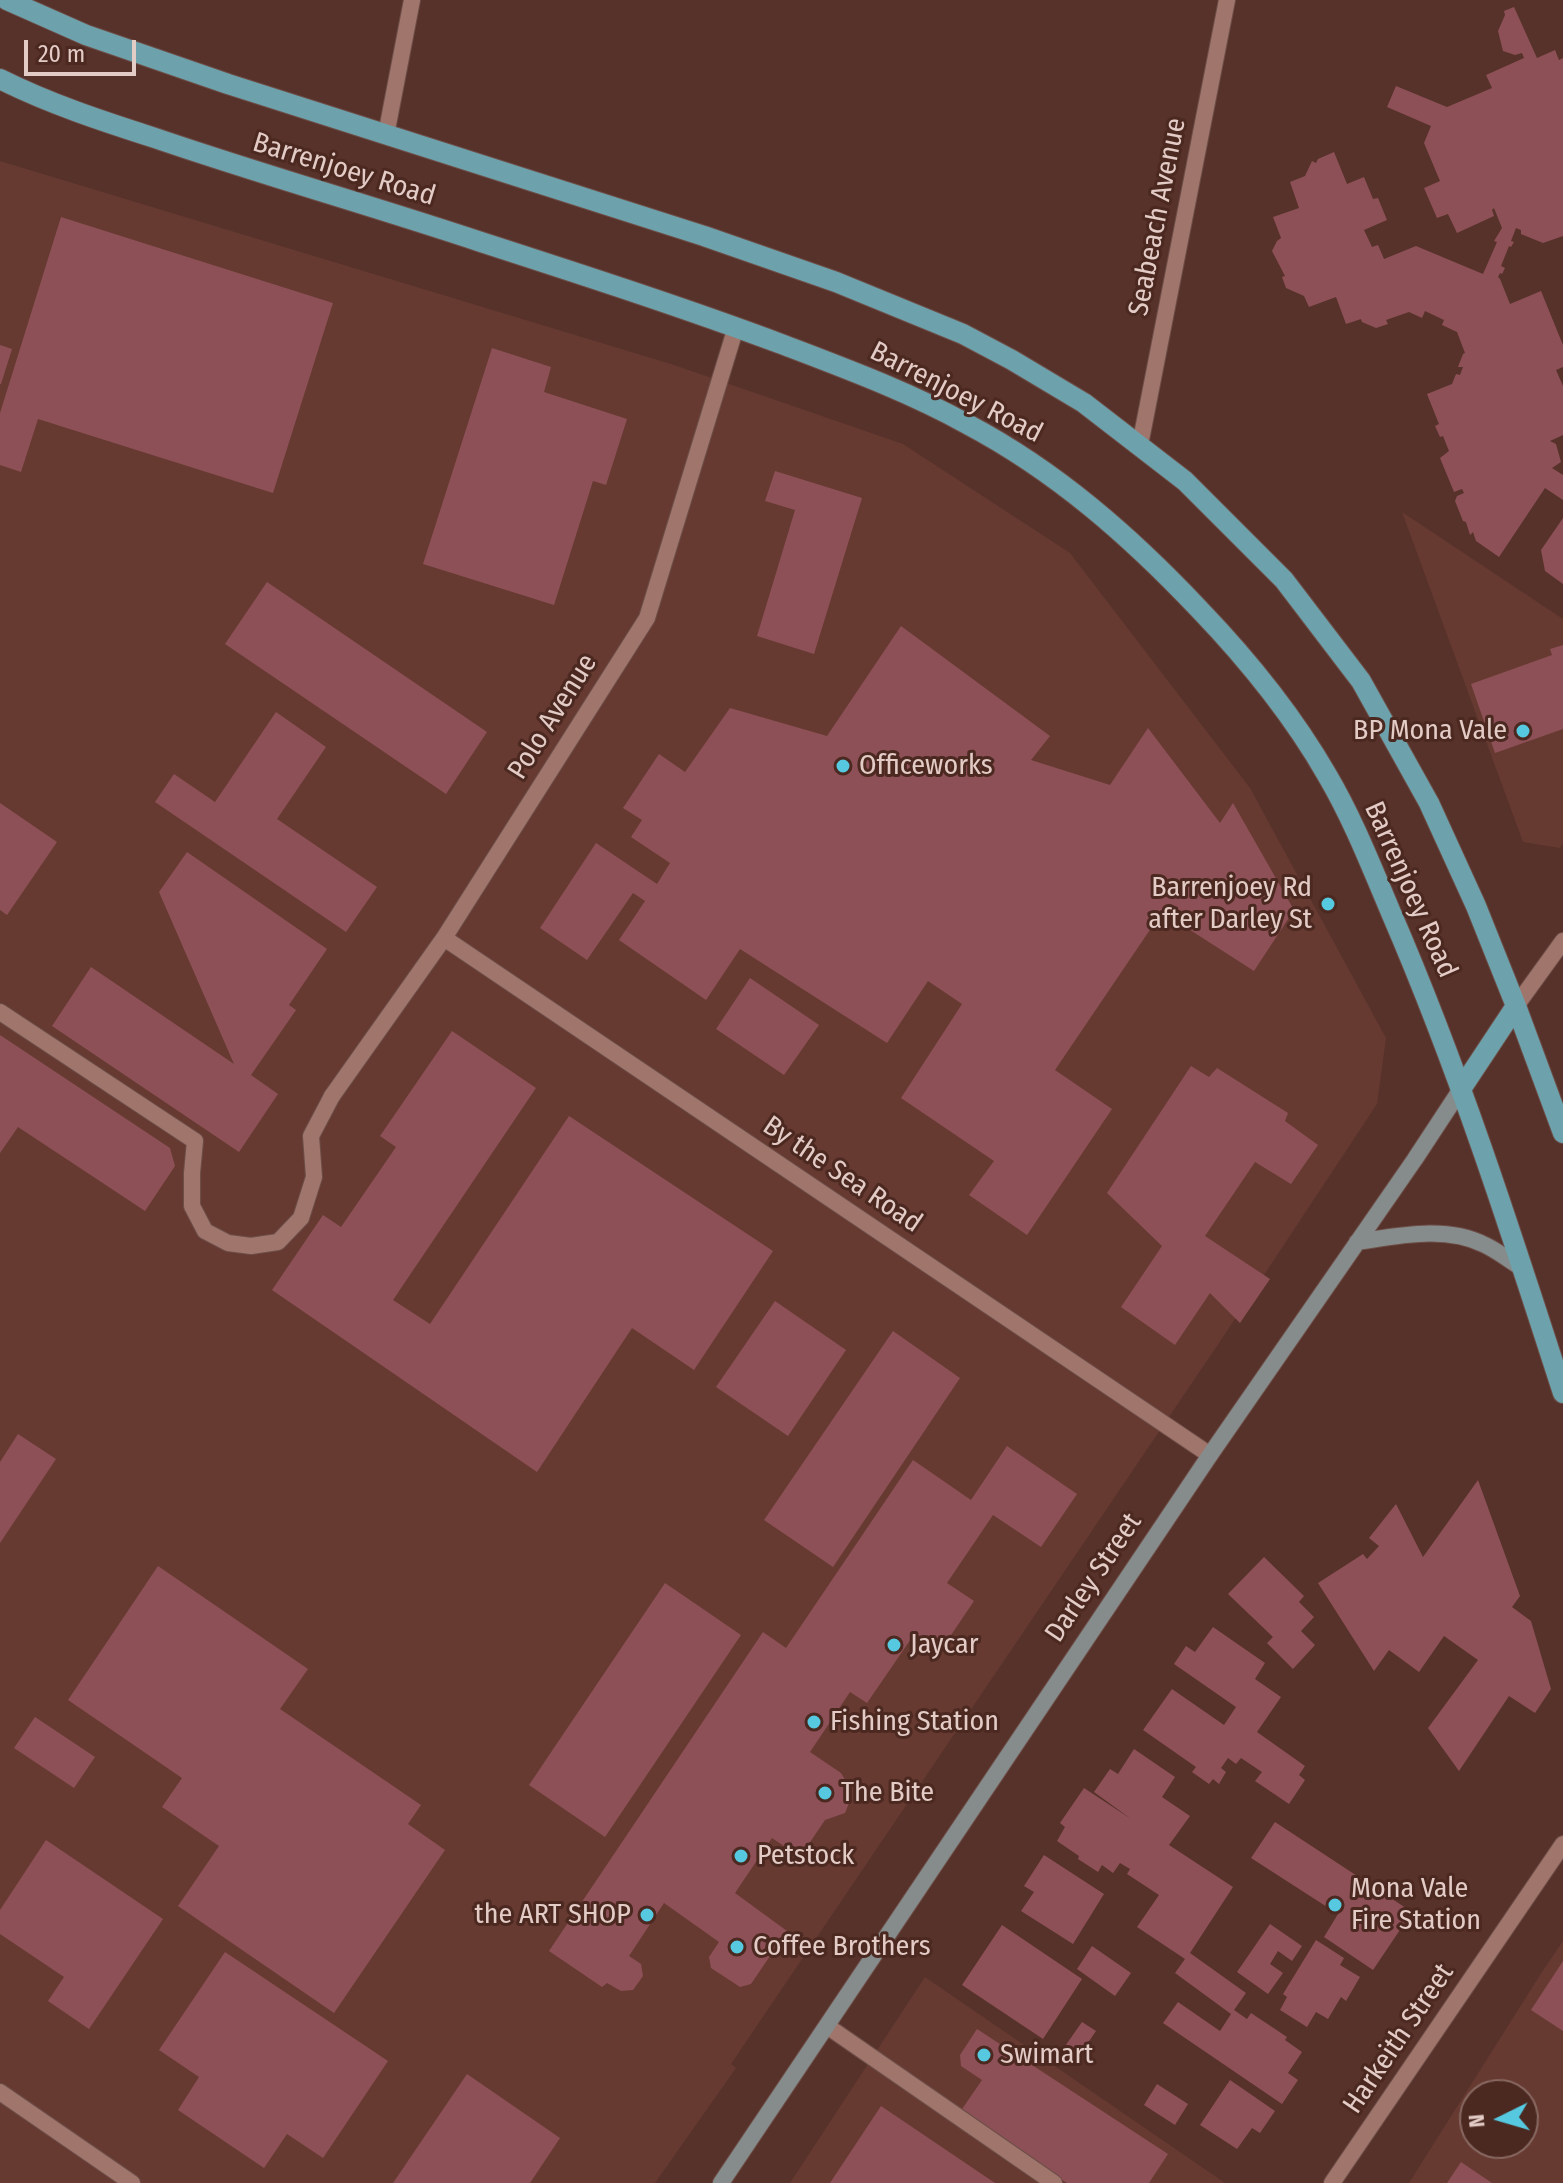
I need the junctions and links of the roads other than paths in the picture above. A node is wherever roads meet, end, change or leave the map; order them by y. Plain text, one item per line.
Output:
1 (7, 0) edge
2 (412, 0) edge
3 (1227, 0) edge
4 (0, 79) edge
5 (386, 135) junction
6 (736, 327) junction
7 (1140, 445) junction
8 (444, 938) junction
9 (1563, 941) edge
10 (1516, 1006) junction
11 (0, 1012) edge
12 (1461, 1089) junction
13 (1563, 1133) edge
14 (1357, 1242) junction
15 (1522, 1268) junction
16 (1563, 1393) edge
17 (1210, 1455) junction
18 (1563, 1844) edge
19 (827, 2026) junction
20 (0, 2092) edge
21 (132, 2183) edge
22 (721, 2183) edge
23 (1054, 2183) edge
24 (1332, 2183) edge

1 - 5 main road, Barrenjoey Road
2 - 5 street
3 - 7 street, Seabeach Avenue
4 - 6 main road, Barrenjoey Road
5 - 7 main road, Barrenjoey Road
6 - 8 street, Polo Avenue
6 - 12 main road, Barrenjoey Road
7 - 10 main road, Barrenjoey Road
8 - 11 street, Polo Avenue
8 - 17 street, By the Sea Road
9 - 10 street
10 - 12 main road, Darley Street
10 - 13 main road, Barrenjoey Road
12 - 14 main road, Darley Street
12 - 15 main road, Barrenjoey Road
14 - 15 main road
14 - 17 main road, Darley Street
15 - 16 main road, Barrenjoey Road
17 - 19 main road, Darley Street
18 - 24 street, Harkeith Street
19 - 22 main road, Darley Street
19 - 23 street
20 - 21 street

